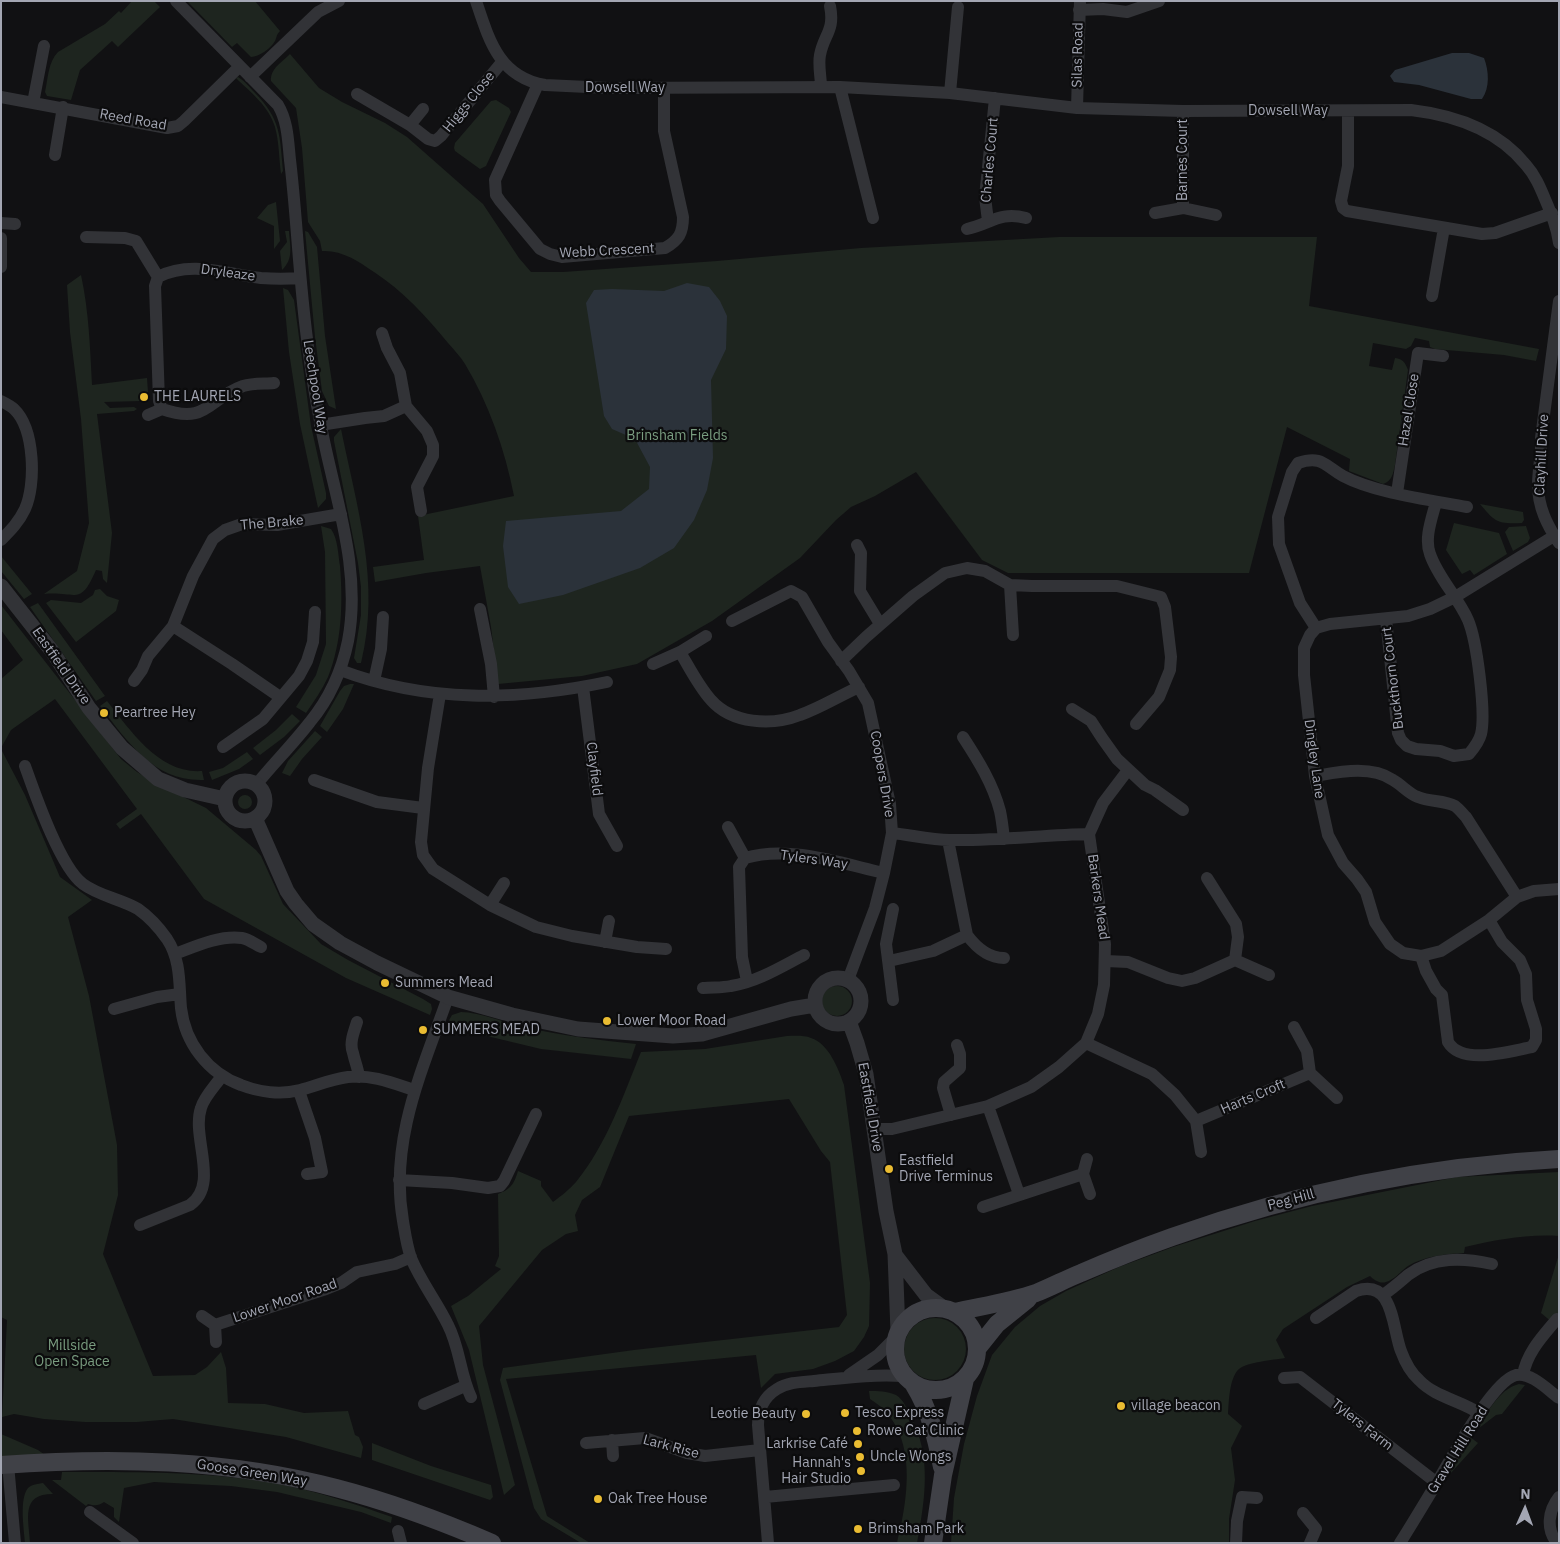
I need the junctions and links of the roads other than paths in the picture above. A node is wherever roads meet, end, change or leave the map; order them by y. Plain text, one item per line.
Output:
1 (176, 1) edge
2 (339, 1) edge
3 (476, 1) edge
4 (1159, 1) edge
5 (830, 6) dead end
6 (1079, 6) edge
7 (958, 8) dead end
8 (44, 46) dead end
9 (502, 62) junction
10 (239, 67) junction
11 (250, 77) junction
12 (538, 84) junction
13 (821, 87) junction
14 (840, 87) junction
15 (664, 88) junction
16 (357, 94) dead end
17 (950, 94) junction
18 (1, 97) edge
19 (995, 98) junction
20 (34, 103) junction
21 (64, 107) junction
22 (1078, 108) junction
23 (423, 109) dead end
24 (1183, 111) junction
25 (1348, 111) junction
26 (410, 125) junction
27 (54, 155) dead end
28 (1183, 208) junction
29 (1155, 213) dead end
30 (1552, 214) junction
31 (1216, 215) dead end
32 (873, 218) dead end
33 (1026, 218) dead end
34 (988, 221) junction
35 (1, 223) edge
36 (15, 224) dead end
37 (1444, 228) junction
38 (967, 229) dead end
39 (86, 237) dead end
40 (1, 238) edge
41 (1559, 243) edge
42 (1, 268) edge
43 (158, 277) junction
44 (300, 278) junction
45 (1432, 296) dead end
46 (1559, 301) edge
47 (382, 333) dead end
48 (1443, 356) dead end
49 (274, 383) dead end
50 (1, 400) edge
51 (406, 406) junction
52 (162, 409) junction
53 (148, 415) dead end
54 (320, 425) junction
55 (1397, 493) junction
56 (1436, 502) junction
57 (1467, 507) dead end
58 (421, 511) dead end
59 (341, 514) junction
60 (1, 540) edge
61 (1556, 540) edge
62 (857, 545) dead end
63 (1010, 584) junction
64 (1, 586) edge
65 (1455, 597) junction
66 (480, 609) dead end
67 (315, 612) dead end
68 (383, 617) dead end
69 (1386, 619) junction
70 (732, 621) dead end
71 (880, 624) junction
72 (173, 626) junction
73 (1316, 628) junction
74 (1013, 635) dead end
75 (706, 636) dead end
76 (680, 652) junction
77 (841, 661) junction
78 (653, 664) dead end
79 (340, 670) junction
80 (134, 681) dead end
81 (374, 682) junction
82 (606, 682) dead end
83 (859, 686) junction
84 (583, 687) junction
85 (440, 694) junction
86 (494, 697) junction
87 (280, 698) junction
88 (1072, 709) dead end
89 (1136, 724) dead end
90 (963, 737) dead end
91 (222, 747) dead end
92 (25, 766) dead end
93 (1128, 770) junction
94 (1315, 776) junction
95 (314, 780) dead end
96 (256, 785) junction
97 (225, 799) junction
98 (423, 808) junction
99 (1183, 810) dead end
100 (255, 818) junction
101 (728, 827) dead end
102 (892, 833) junction
103 (1089, 834) junction
104 (1004, 839) junction
105 (948, 840) junction
106 (617, 846) dead end
107 (745, 858) junction
108 (884, 873) junction
109 (1207, 878) dead end
110 (504, 883) dead end
111 (1559, 888) edge
112 (1517, 897) junction
113 (490, 905) junction
114 (893, 909) dead end
115 (1489, 920) junction
116 (609, 921) dead end
117 (968, 934) junction
118 (605, 942) junction
119 (260, 946) dead end
120 (666, 949) dead end
121 (175, 954) junction
122 (804, 955) dead end
123 (1421, 956) junction
124 (1004, 958) dead end
125 (1235, 960) junction
126 (888, 961) junction
127 (1106, 961) junction
128 (1269, 975) dead end
129 (848, 980) junction
130 (747, 982) junction
131 (703, 988) dead end
132 (180, 994) junction
133 (448, 996) junction
134 (893, 1000) dead end
135 (815, 1005) junction
136 (114, 1009) dead end
137 (849, 1021) junction
138 (357, 1022) dead end
139 (1294, 1028) dead end
140 (1086, 1043) junction
141 (957, 1045) dead end
142 (1310, 1073) junction
143 (222, 1076) junction
144 (359, 1076) junction
145 (414, 1090) junction
146 (299, 1091) junction
147 (1337, 1098) dead end
148 (988, 1106) junction
149 (536, 1114) dead end
150 (951, 1115) junction
151 (1196, 1121) junction
152 (874, 1129) junction
153 (1201, 1152) dead end
154 (1087, 1159) dead end
155 (1559, 1159) edge
156 (307, 1174) dead end
157 (1083, 1174) junction
158 (399, 1180) junction
159 (1019, 1194) junction
160 (1090, 1194) dead end
161 (983, 1207) dead end
162 (140, 1226) dead end
163 (895, 1254) junction
164 (411, 1257) junction
165 (1492, 1264) dead end
166 (1035, 1293) junction
167 (1383, 1295) junction
168 (949, 1310) junction
169 (202, 1316) dead end
170 (1316, 1318) dead end
171 (1557, 1319) dead end
172 (215, 1325) junction
173 (897, 1335) junction
174 (216, 1342) dead end
175 (977, 1349) junction
176 (1522, 1375) junction
177 (847, 1376) junction
178 (1284, 1378) dead end
179 (965, 1379) junction
180 (908, 1380) junction
181 (1559, 1398) edge
182 (424, 1404) dead end
183 (1479, 1413) junction
184 (612, 1440) junction
185 (586, 1443) dead end
186 (760, 1450) junction
187 (613, 1456) dead end
188 (5, 1464) edge
189 (943, 1475) junction
190 (1437, 1483) junction
191 (894, 1485) dead end
192 (765, 1497) junction
193 (1559, 1497) edge
194 (1257, 1498) dead end
195 (97, 1513) dead end
196 (1304, 1513) dead end
197 (15, 1543) edge
198 (133, 1543) edge
199 (492, 1543) edge
200 (768, 1543) edge
201 (934, 1543) edge
202 (1236, 1543) edge
203 (1310, 1543) edge
204 (1400, 1543) edge
205 (1557, 1543) edge

1 - 10 street, Leechpool Way
2 - 11 street
3 - 9 street, Dowsell Way
4 - 6 street
5 - 13 street
6 - 22 street, Silas Road
7 - 17 street
8 - 20 street
9 - 12 street, Dowsell Way
9 - 26 street, Higgs Close
10 - 11 street, Leechpool Way
10 - 21 street, Reed Road
11 - 44 street, Leechpool Way
12 - 15 street, Dowsell Way
12 - 15 street, Webb Crescent
13 - 14 street, Dowsell Way
13 - 15 street, Dowsell Way
14 - 17 street, Dowsell Way
14 - 32 street
16 - 26 street, Higgs Close
17 - 19 street, Dowsell Way
18 - 20 street, Reed Road
19 - 22 street, Dowsell Way
19 - 34 street, Charles Court
20 - 21 street, Reed Road
21 - 27 street
22 - 24 street, Dowsell Way
23 - 26 street
24 - 25 street, Dowsell Way
24 - 28 street, Barnes Court
25 - 30 street, Dowsell Way
25 - 37 street
28 - 29 street, Barnes Court
28 - 31 street, Barnes Court
30 - 37 street
30 - 41 street, Dowsell Way
33 - 34 street, Charles Court
34 - 38 street, Charles Court
35 - 36 street
37 - 45 street
39 - 43 street
40 - 42 street
43 - 44 street, Dryleaze
43 - 52 street
44 - 54 street, Leechpool Way
46 - 61 street, Clayhill Drive
47 - 51 street
48 - 55 street, Hazel Close
49 - 52 street
50 - 60 street
51 - 54 street
51 - 58 street
52 - 53 street
54 - 59 street, Leechpool Way
55 - 56 street
55 - 73 street
56 - 57 street
56 - 65 street
59 - 72 street, The Brake
59 - 79 street, Leechpool Way
61 - 65 street
62 - 71 street
63 - 71 street
63 - 74 street
63 - 89 street
64 - 97 street, Eastfield Drive
65 - 69 street
65 - 69 street, Buckthorn Court
66 - 86 street
67 - 87 street
68 - 81 street
69 - 73 street
70 - 77 street, Coopers Drive
71 - 77 street
72 - 80 street, The Brake
72 - 87 street
73 - 94 street, Dingley Lane
75 - 76 street
76 - 78 street
76 - 83 street
77 - 83 street, Coopers Drive
79 - 81 street
79 - 96 street, Leechpool Way
81 - 85 street
82 - 84 street
83 - 102 street, Coopers Drive
84 - 86 street
84 - 106 street, Clayfield
85 - 86 street
85 - 98 street
87 - 91 street
88 - 93 street
90 - 104 street
92 - 121 street
93 - 99 street
93 - 103 street, Barkers Mead
94 - 112 street
94 - 123 street, Dingley Lane
95 - 98 street
96 - 97 street
96 - 100 street
97 - 100 street
98 - 113 street
100 - 133 street
101 - 107 street
102 - 105 street, Barkers Mead
102 - 108 street, Coopers Drive
103 - 104 street, Barkers Mead
103 - 127 street, Barkers Mead
104 - 105 street, Barkers Mead
105 - 117 street
107 - 108 street, Tylers Way
107 - 130 street
108 - 129 street, Coopers Drive
109 - 125 street
110 - 113 street
111 - 112 street
112 - 115 street
113 - 118 street
114 - 126 street
115 - 123 street
115 - 123 street
116 - 118 street
117 - 124 street
117 - 126 street
118 - 120 street
119 - 121 street
121 - 132 street
122 - 130 street
125 - 127 street
125 - 128 street
126 - 134 street
127 - 140 street, Barkers Mead
129 - 135 street
129 - 137 street
130 - 131 street
132 - 136 street
132 - 143 street
133 - 135 street
133 - 145 street
135 - 137 street
137 - 152 street, Eastfield Drive
138 - 144 street
139 - 142 street
140 - 148 street, Barkers Mead
140 - 151 street
141 - 150 street
142 - 147 street
142 - 151 street, Harts Croft
143 - 146 street
143 - 162 street
144 - 145 street
144 - 146 street
145 - 158 street
146 - 156 street
148 - 150 street, Barkers Mead
148 - 159 street
149 - 158 street
150 - 152 street, Barkers Mead
151 - 153 street
152 - 163 street, Eastfield Drive
154 - 157 street
155 - 166 main road, Peg Hill
157 - 159 street
157 - 160 street
158 - 164 street
159 - 161 street
163 - 168 street, Eastfield Drive
163 - 173 street, Eastfield Drive
164 - 172 street, Lower Moor Road
164 - 182 street
165 - 167 street
166 - 168 main road
166 - 175 main road
167 - 170 street
167 - 183 street
168 - 173 main road
168 - 175 main road
169 - 172 street, Lower Moor Road
171 - 176 street
172 - 174 street, Lower Moor Road
173 - 177 street
173 - 180 main road
175 - 179 main road
176 - 181 street
176 - 183 street, Gravel Hill Road
177 - 180 street
177 - 186 street
178 - 190 street, Tylers Farm
179 - 180 main road
179 - 189 main road
180 - 189 main road
183 - 190 street, Gravel Hill Road
184 - 185 street, Lark Rise
184 - 186 street, Lark Rise
184 - 187 street
186 - 192 street
188 - 197 street
188 - 199 main road, Goose Green Way
189 - 201 main road
190 - 204 street, Gravel Hill Road
191 - 192 street
192 - 200 street
193 - 205 street
194 - 202 street
195 - 198 street
196 - 203 street

